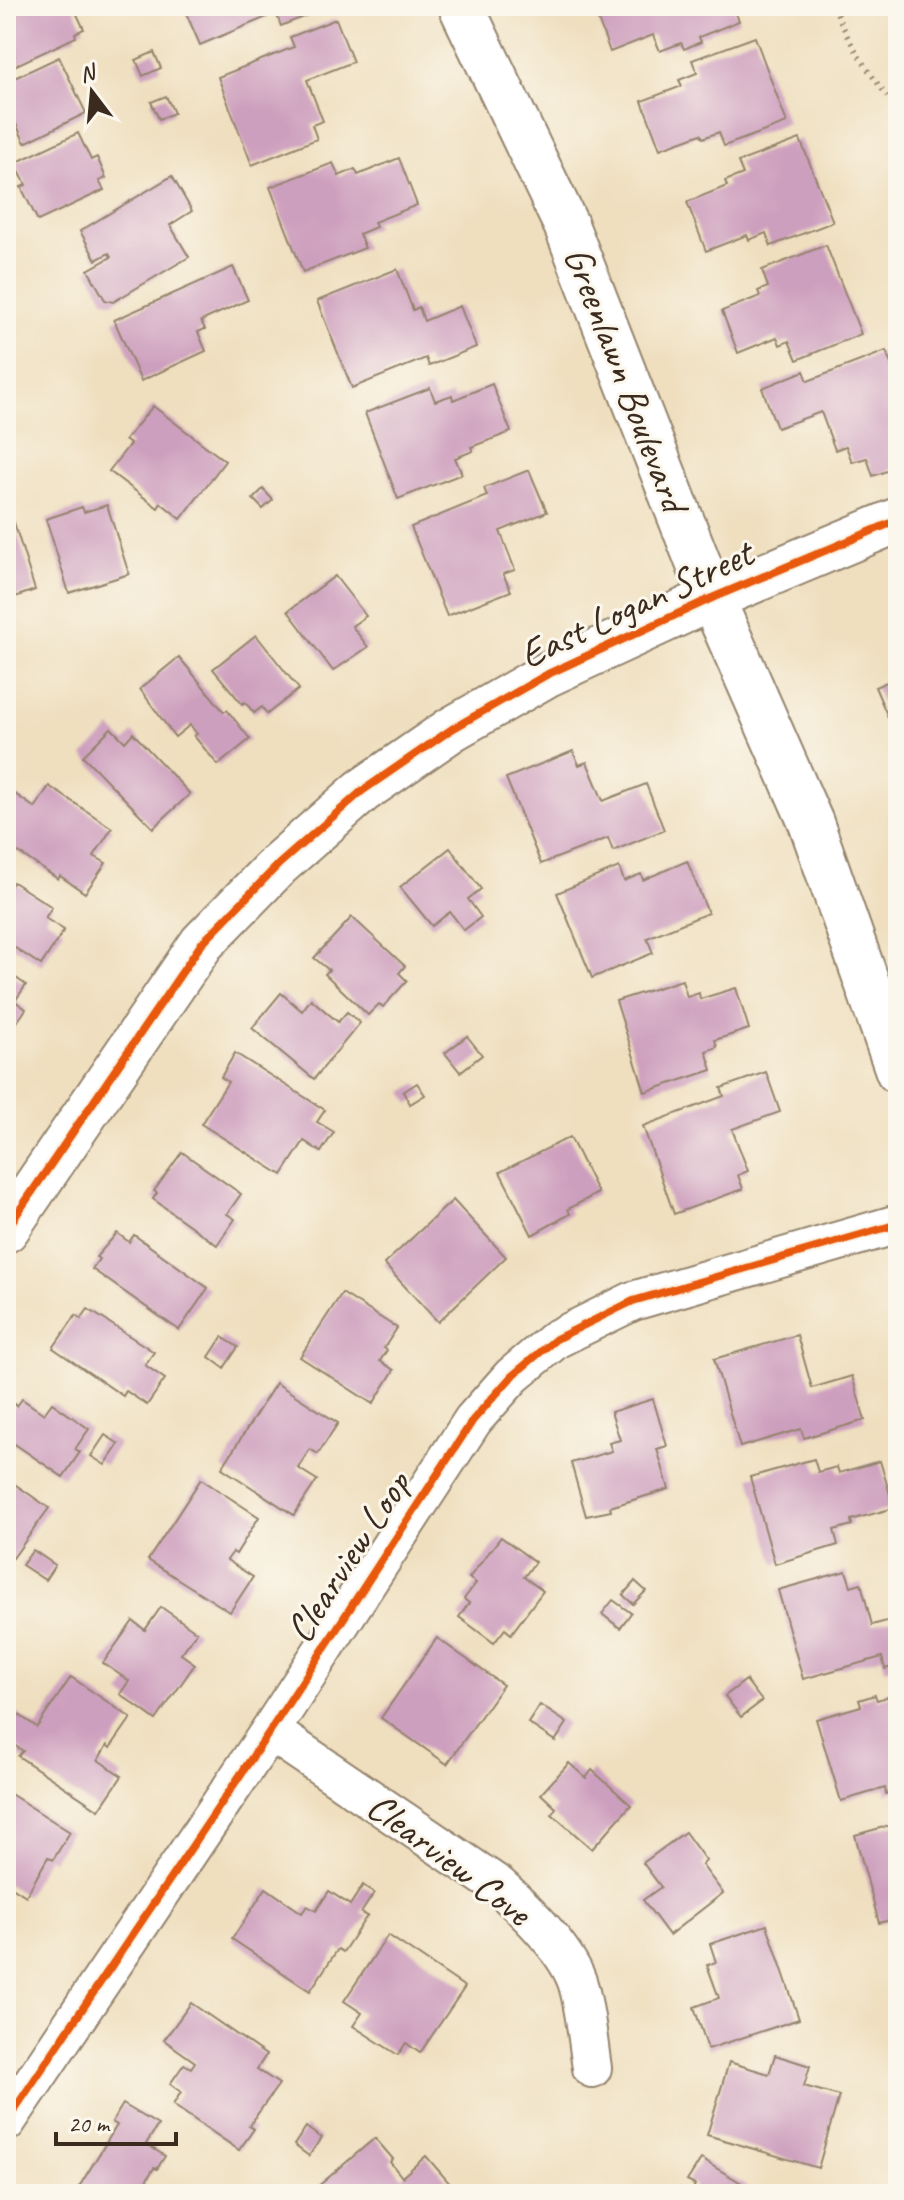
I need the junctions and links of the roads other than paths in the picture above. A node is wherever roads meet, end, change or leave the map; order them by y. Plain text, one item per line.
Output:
1 (461, 6) edge
2 (898, 520) edge
3 (712, 598) junction
4 (898, 1071) edge
5 (898, 1224) edge
6 (6, 1230) edge
7 (270, 1731) junction
8 (592, 2068) dead end
9 (6, 2122) edge

1 - 3 street, Greenlawn Boulevard
2 - 3 street, East Logan Street
3 - 4 street, Greenlawn Boulevard
3 - 6 street, East Logan Street
5 - 7 street, Clearview Loop
7 - 8 street, Clearview Cove
7 - 9 street, Clearview Loop

